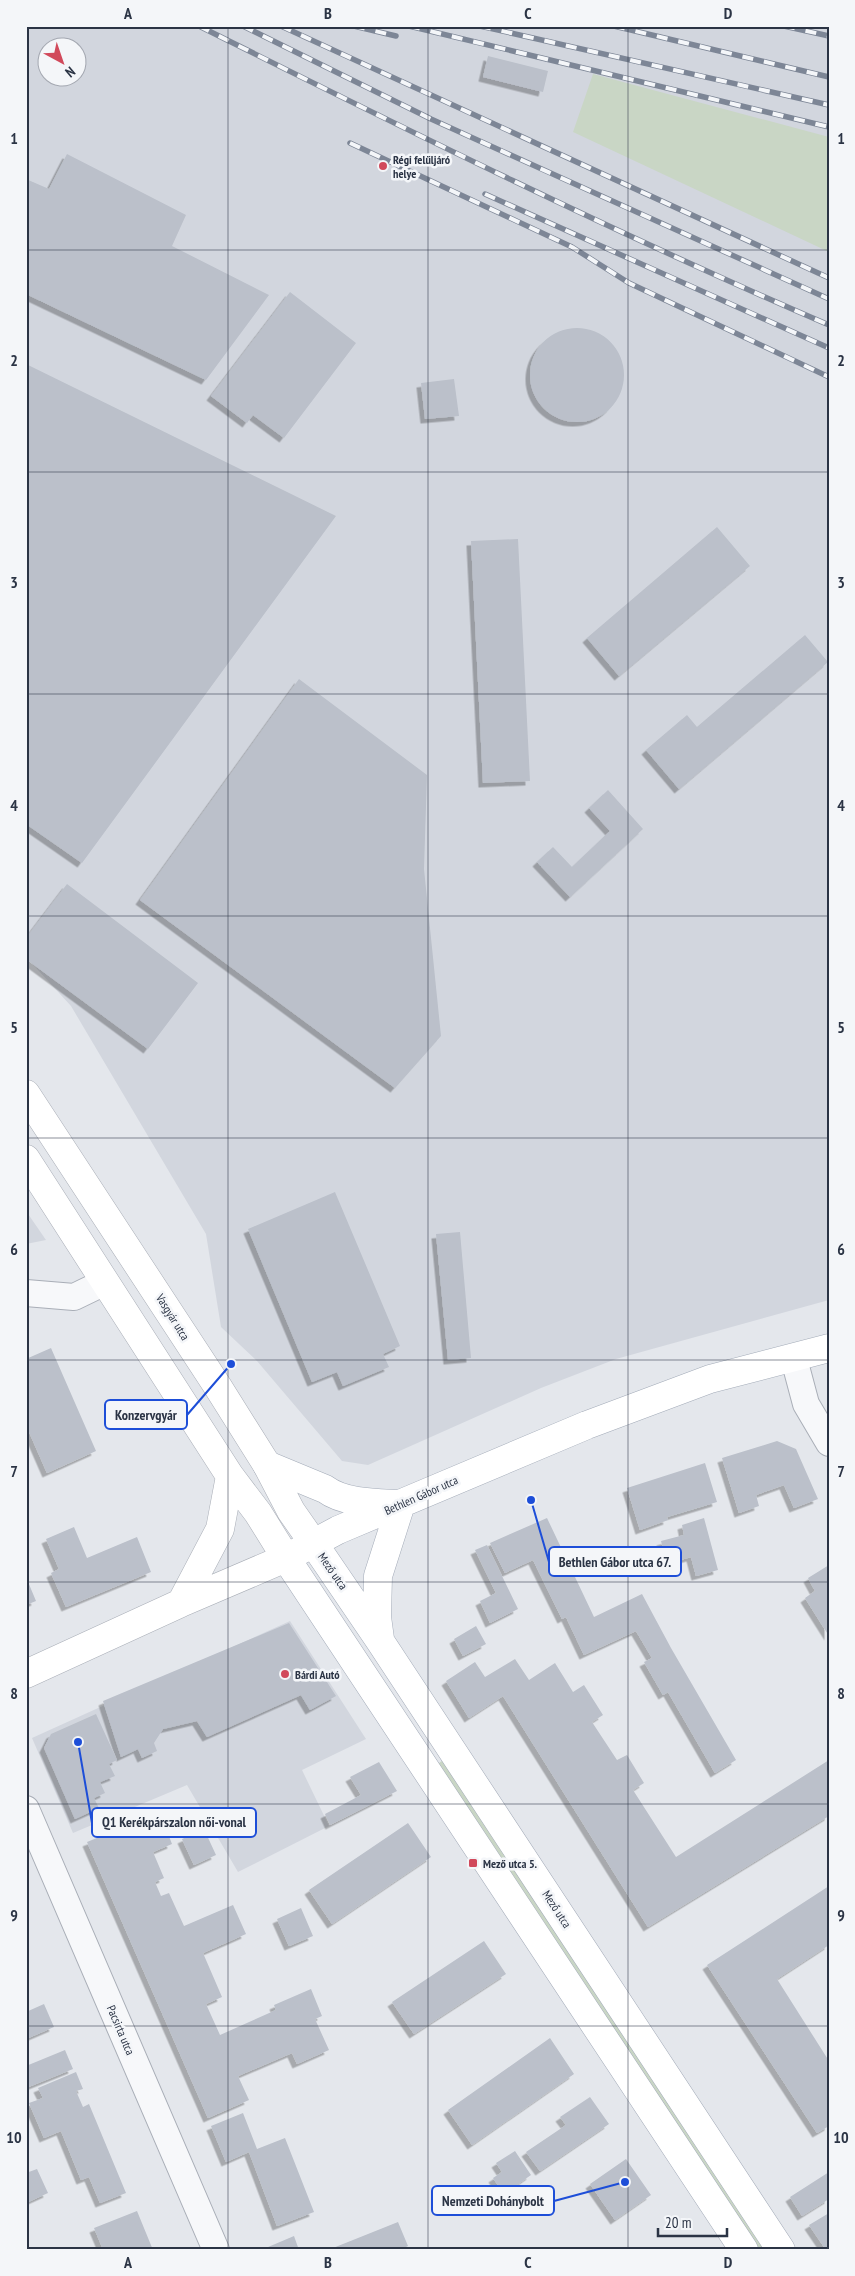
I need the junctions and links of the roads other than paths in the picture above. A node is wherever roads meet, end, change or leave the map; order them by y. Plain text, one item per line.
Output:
1 (26, 1094) edge
2 (26, 1159) edge
3 (105, 1282) junction
4 (26, 1293) edge
5 (829, 1348) edge
6 (794, 1359) junction
7 (829, 1443) edge
8 (267, 1465) junction
9 (230, 1476) junction
10 (401, 1504) junction
11 (314, 1544) junction
12 (286, 1558) junction
13 (181, 1603) junction
14 (380, 1641) junction
15 (26, 1674) edge
16 (26, 1810) edge
17 (216, 2250) edge
18 (744, 2250) edge
19 (782, 2250) edge

1 - 8 main road, Vasgyár utca
2 - 3 main road
3 - 4 street
3 - 9 main road
5 - 6 main road, Bethlen Gábor utca
6 - 7 street
6 - 10 main road, Bethlen Gábor utca
8 - 10 main road
8 - 11 main road, Vasgyár utca
9 - 12 main road
9 - 13 main road
10 - 11 main road, Bethlen Gábor utca
10 - 14 main road
11 - 12 main road, Bethlen Gábor utca
11 - 14 main road, Mező utca
12 - 13 main road, Bethlen Gábor utca
12 - 18 main road
13 - 15 main road, Bethlen Gábor utca
14 - 19 main road, Mező utca
16 - 17 street, Pacsirta utca

